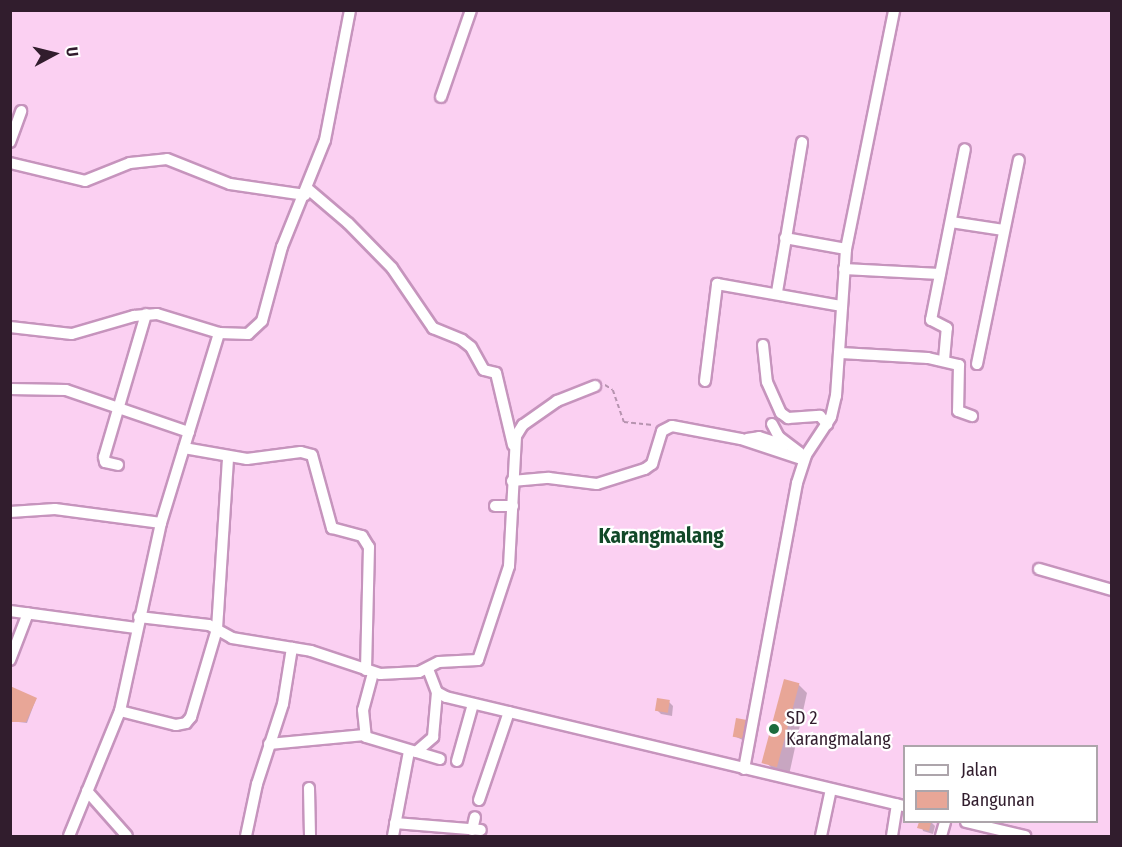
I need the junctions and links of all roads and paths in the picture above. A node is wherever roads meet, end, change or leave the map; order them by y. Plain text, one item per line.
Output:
1 (350, 10) edge
2 (471, 10) edge
3 (894, 10) edge
4 (441, 97) dead end
5 (21, 111) dead end
6 (10, 142) edge
7 (802, 142) dead end
8 (966, 149) dead end
9 (1019, 159) dead end
10 (10, 163) edge
11 (306, 192) junction
12 (951, 222) junction
13 (1003, 230) junction
14 (785, 238) junction
15 (846, 249) junction
16 (844, 269) junction
17 (940, 274) junction
18 (777, 292) junction
19 (842, 306) junction
20 (146, 314) junction
21 (10, 327) edge
22 (219, 333) junction
23 (763, 345) dead end
24 (842, 353) junction
25 (944, 360) junction
26 (976, 364) dead end
27 (705, 381) dead end
28 (596, 386) joint
29 (10, 389) edge
30 (115, 410) junction
31 (972, 416) dead end
32 (772, 424) dead end
33 (826, 426) junction
34 (664, 429) junction
35 (189, 432) junction
36 (744, 440) junction
37 (513, 447) junction
38 (789, 447) junction
39 (184, 448) junction
40 (228, 457) junction
41 (805, 457) junction
42 (118, 465) dead end
43 (512, 481) junction
44 (495, 506) dead end
45 (513, 506) junction
46 (10, 512) edge
47 (161, 523) junction
48 (1039, 569) dead end
49 (1112, 590) edge
50 (10, 610) edge
51 (28, 613) junction
52 (138, 622) junction
53 (217, 629) junction
54 (292, 648) junction
55 (10, 660) edge
56 (428, 669) junction
57 (369, 672) junction
58 (437, 692) junction
59 (473, 704) junction
60 (120, 711) junction
61 (508, 712) junction
62 (365, 735) junction
63 (269, 744) junction
64 (412, 751) junction
65 (440, 759) dead end
66 (457, 761) dead end
67 (744, 769) junction
68 (309, 788) dead end
69 (831, 789) junction
70 (87, 791) junction
71 (479, 801) dead end
72 (901, 805) edge
73 (475, 817) dead end
74 (969, 823) edge
75 (395, 824) junction
76 (992, 832) edge
77 (124, 836) edge
78 (69, 837) edge
79 (246, 837) edge
80 (310, 837) edge
81 (393, 837) edge
82 (821, 837) edge
83 (892, 837) edge
84 (1025, 837) edge

1 - 11 street
2 - 4 street
3 - 15 street
5 - 6 street
7 - 14 street
8 - 12 street
9 - 13 street
10 - 11 street
11 - 22 street
11 - 37 street
12 - 13 street
12 - 17 street
13 - 26 street
14 - 15 street
14 - 18 street
15 - 16 street
16 - 17 street
16 - 19 street
17 - 25 street
18 - 19 street
18 - 27 street
19 - 24 street
20 - 21 street
20 - 22 street
20 - 30 street
22 - 35 street
23 - 33 street
24 - 25 street
24 - 33 street
25 - 31 street
28 - 34 path
28 - 37 street
29 - 30 street
30 - 35 street
30 - 42 street
32 - 38 street
33 - 41 street
34 - 36 street
34 - 43 street
35 - 39 street
36 - 38 street
36 - 41 street
37 - 43 street
38 - 41 street
39 - 40 street
39 - 47 street
40 - 53 street
40 - 57 street
41 - 67 street
43 - 45 street
44 - 45 street
45 - 56 street
46 - 47 street
47 - 52 street
48 - 49 street
50 - 51 street
51 - 52 street
51 - 55 street
52 - 53 street
52 - 60 street
53 - 54 street
53 - 60 street
54 - 57 street
54 - 63 street
56 - 57 street
56 - 58 street
57 - 62 street
58 - 59 street
58 - 64 street
59 - 61 street
59 - 66 street
60 - 70 street
61 - 67 street
61 - 71 street
62 - 63 street
62 - 64 street
63 - 79 street
64 - 65 street
64 - 75 street
67 - 69 street
68 - 80 street
69 - 72 street
69 - 82 street
70 - 77 street
70 - 78 street
72 - 83 street
73 - 75 street
74 - 76 street
75 - 81 street
76 - 84 street

